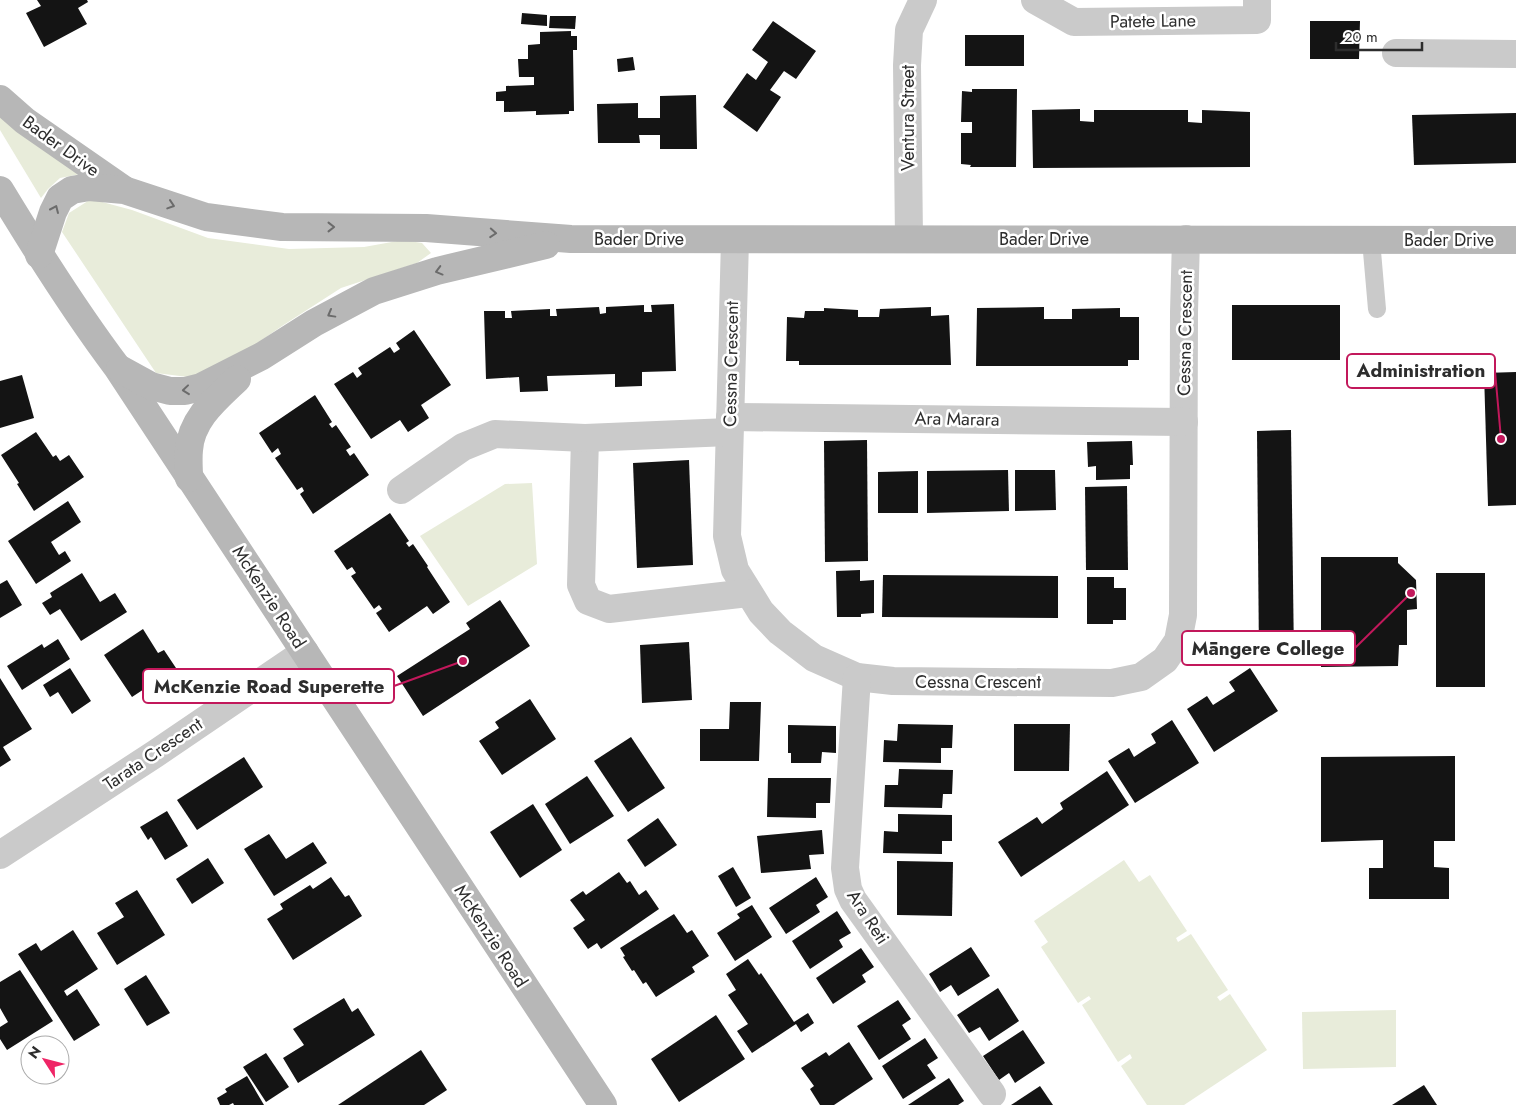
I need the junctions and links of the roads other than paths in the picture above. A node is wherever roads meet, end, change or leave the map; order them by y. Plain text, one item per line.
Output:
1 (923, 0) edge
2 (1035, 0) edge
3 (1257, 0) edge
4 (1396, 54) dead end
5 (1516, 54) edge
6 (0, 99) edge
7 (0, 190) edge
8 (124, 190) junction
9 (571, 239) junction
10 (909, 239) junction
11 (1186, 239) junction
12 (735, 240) junction
13 (1371, 240) junction
14 (1516, 240) edge
15 (39, 255) junction
16 (1377, 309) dead end
17 (262, 356) junction
18 (117, 367) junction
19 (1184, 422) junction
20 (730, 425) junction
21 (585, 438) junction
22 (189, 478) junction
23 (401, 490) dead end
24 (748, 593) junction
25 (305, 652) junction
26 (857, 677) junction
27 (0, 855) edge
28 (992, 1094) dead end
29 (594, 1102) edge

1 - 10 street, Ventura Street
2 - 3 street, Patete Lane
4 - 5 street
6 - 8 main road, Bader Drive
7 - 15 main road, McKenzie Road
8 -> 9 main road, Bader Drive
15 -> 8 main road, Bader Drive
9 - 12 main road, Bader Drive
9 -> 17 main road, Bader Drive
10 - 11 main road, Bader Drive
10 - 12 main road, Bader Drive
11 - 13 main road, Bader Drive
11 - 19 street, Cessna Crescent
12 - 20 street, Cessna Crescent
13 - 14 main road, Bader Drive
13 - 16 lane
15 - 18 main road, McKenzie Road
17 -> 18 main road, Bader Drive
17 - 22 main road, Bader Drive
18 - 22 main road, McKenzie Road
19 - 20 street, Ara Marara
19 - 26 street, Cessna Crescent
20 - 21 street, Ara Marara
20 - 24 street, Cessna Crescent
21 - 23 street, Ara Marara
21 - 24 street
22 - 25 main road, McKenzie Road
24 - 26 street, Cessna Crescent
25 - 27 street, Tarata Crescent
25 - 29 main road, McKenzie Road
26 - 28 street, Ara Reti

